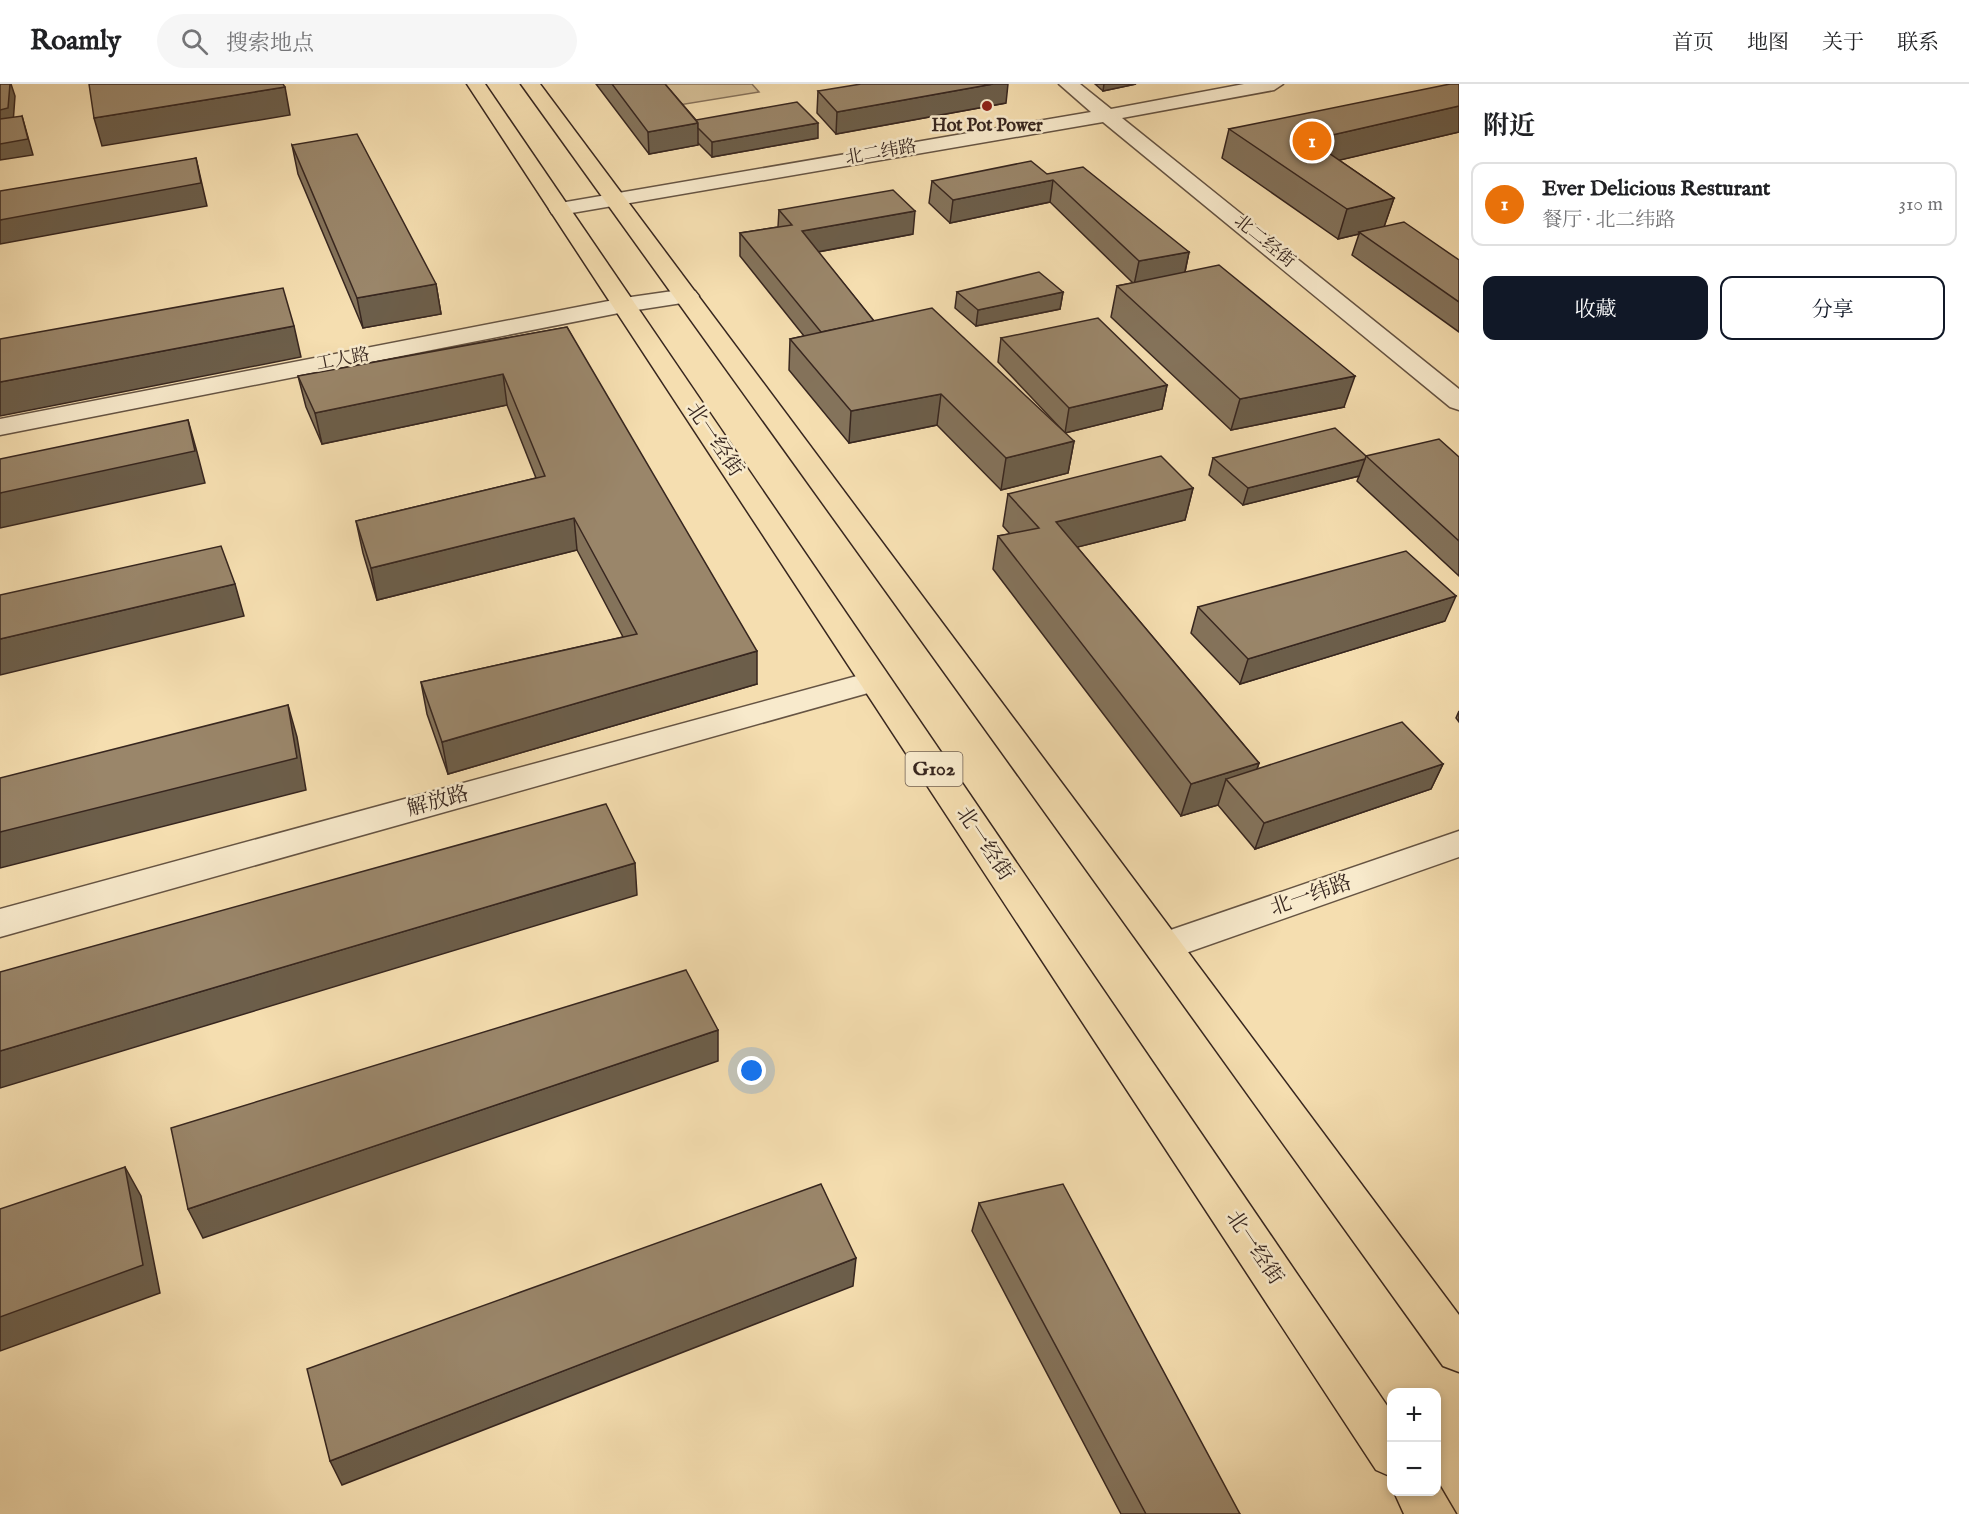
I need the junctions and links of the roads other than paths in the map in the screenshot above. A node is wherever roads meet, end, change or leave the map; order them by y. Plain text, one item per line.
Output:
1 (476, 84) edge
2 (530, 84) edge
3 (1068, 84) edge
4 (1274, 84) edge
5 (1109, 115) junction
6 (613, 198) junction
7 (560, 209) junction
8 (687, 296) junction
9 (624, 305) junction
10 (1459, 402) edge
11 (0, 427) edge
12 (875, 681) junction
13 (1459, 844) edge
14 (0, 923) edge
15 (1163, 947) junction
16 (1459, 1351) edge
17 (1387, 1447) edge
18 (1420, 1496) edge
19 (1432, 1514) edge

1 - 7 highway, 北一经街 / G102
2 - 6 highway
3 - 5 street, 北二经街
4 - 5 street, 北二纬路
5 - 6 street, 北二纬路
5 - 10 street, 北二经街
6 - 7 street, 北二纬路
6 - 8 highway
7 - 9 highway, 北一经街 / G102
8 - 9 street, 工人路
8 - 15 highway
9 - 11 street, 工人路
9 - 12 highway, 北一经街 / G102
12 - 14 street, 解放路
12 - 17 highway, 北一经街 / G102
13 - 15 street, 北一纬路
15 - 16 highway
18 - 19 highway

